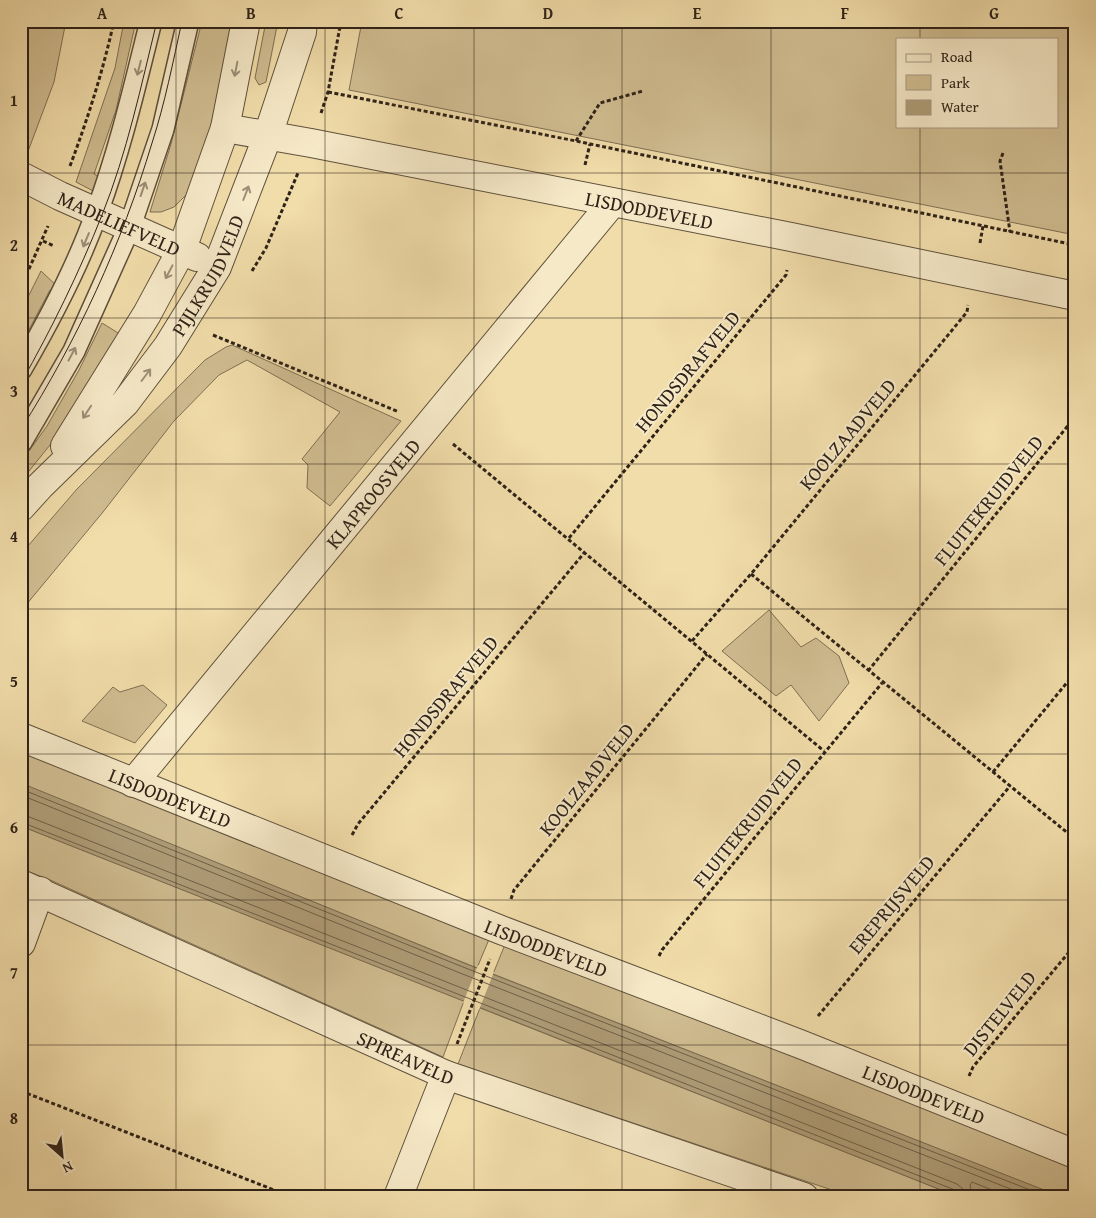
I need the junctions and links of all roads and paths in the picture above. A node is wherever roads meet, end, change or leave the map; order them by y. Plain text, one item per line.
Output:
1 (114, 21) edge
2 (151, 21) edge
3 (188, 21) edge
4 (246, 21) edge
5 (303, 21) edge
6 (643, 90) dead end
7 (328, 92) dead end
8 (94, 99) dead end
9 (225, 128) junction
10 (268, 135) junction
11 (576, 141) junction
12 (1003, 154) dead end
13 (21, 176) edge
14 (612, 203) junction
15 (98, 212) junction
16 (130, 226) junction
17 (983, 226) junction
18 (1010, 232) junction
19 (790, 237) junction
20 (1075, 245) edge
21 (182, 249) junction
22 (217, 268) junction
23 (974, 276) junction
24 (1075, 296) edge
25 (209, 333) dead end
26 (21, 369) edge
27 (1075, 417) edge
28 (430, 424) junction
29 (21, 442) edge
30 (40, 486) junction
31 (21, 508) edge
32 (568, 538) junction
33 (585, 552) junction
34 (751, 574) junction
35 (692, 641) junction
36 (707, 654) junction
37 (868, 671) junction
38 (1075, 673) edge
39 (882, 683) junction
40 (21, 737) edge
41 (824, 752) junction
42 (993, 772) junction
43 (133, 783) junction
44 (1010, 786) junction
45 (1075, 839) edge
46 (335, 864) junction
47 (31, 887) edge
48 (501, 930) junction
49 (21, 943) edge
50 (1075, 945) edge
51 (490, 958) dead end
52 (644, 985) junction
53 (457, 1043) dead end
54 (800, 1044) junction
55 (446, 1075) junction
56 (21, 1091) edge
57 (955, 1106) junction
58 (1075, 1154) edge
59 (292, 1197) edge
60 (398, 1197) edge
61 (804, 1197) edge

1 - 8 path
2 -> 15 lane
16 -> 3 lane
4 -> 9 street, PIJLKRUIDVELD
5 - 10 street, PIJLKRUIDVELD
6 - 11 path
7 - 11 path
9 - 10 street, LISDODDEVELD
9 - 21 street, PIJLKRUIDVELD
10 - 14 street, LISDODDEVELD
22 -> 10 street, PIJLKRUIDVELD
11 - 17 path
12 - 18 path
13 - 15 street, MADELIEFVELD
14 - 19 street, LISDODDEVELD
14 - 28 street, KLAPROOSVELD
15 - 16 street, MADELIEFVELD
15 -> 26 lane
16 - 21 street, MADELIEFVELD
29 -> 16 lane
17 - 18 path
17 - 23 path, KOOLZAADVELD
18 - 20 path
19 - 23 street, LISDODDEVELD
19 - 32 path, HONDSDRAFVELD
21 - 22 street, MADELIEFVELD
21 -> 30 street, PIJLKRUIDVELD
30 -> 22 street, PIJLKRUIDVELD
23 - 24 street, LISDODDEVELD
23 - 34 path, KOOLZAADVELD
25 - 28 path
27 - 37 path, FLUITEKRUIDVELD
28 - 32 path
28 - 43 street, KLAPROOSVELD
30 - 31 street, PIJLKRUIDVELD
32 - 33 path
33 - 35 path
33 - 46 path, HONDSDRAFVELD
34 - 35 path, KOOLZAADVELD
34 - 37 path
35 - 36 path
36 - 41 path
36 - 48 path, KOOLZAADVELD
37 - 39 path
38 - 42 path
39 - 41 path, FLUITEKRUIDVELD
39 - 42 path
40 - 43 street, LISDODDEVELD
41 - 52 path, FLUITEKRUIDVELD
42 - 44 path
43 - 46 street, LISDODDEVELD
44 - 45 path
44 - 54 path, EREPRIJSVELD
46 - 48 street, LISDODDEVELD
47 - 49 street
47 - 55 street, SPIREAVELD
48 - 52 street, LISDODDEVELD
50 - 57 path, DISTELVELD
51 - 53 path
52 - 54 street, LISDODDEVELD
54 - 57 street, LISDODDEVELD
55 - 60 street
55 - 61 street, SPIREAVELD
56 - 59 path
57 - 58 street, LISDODDEVELD

